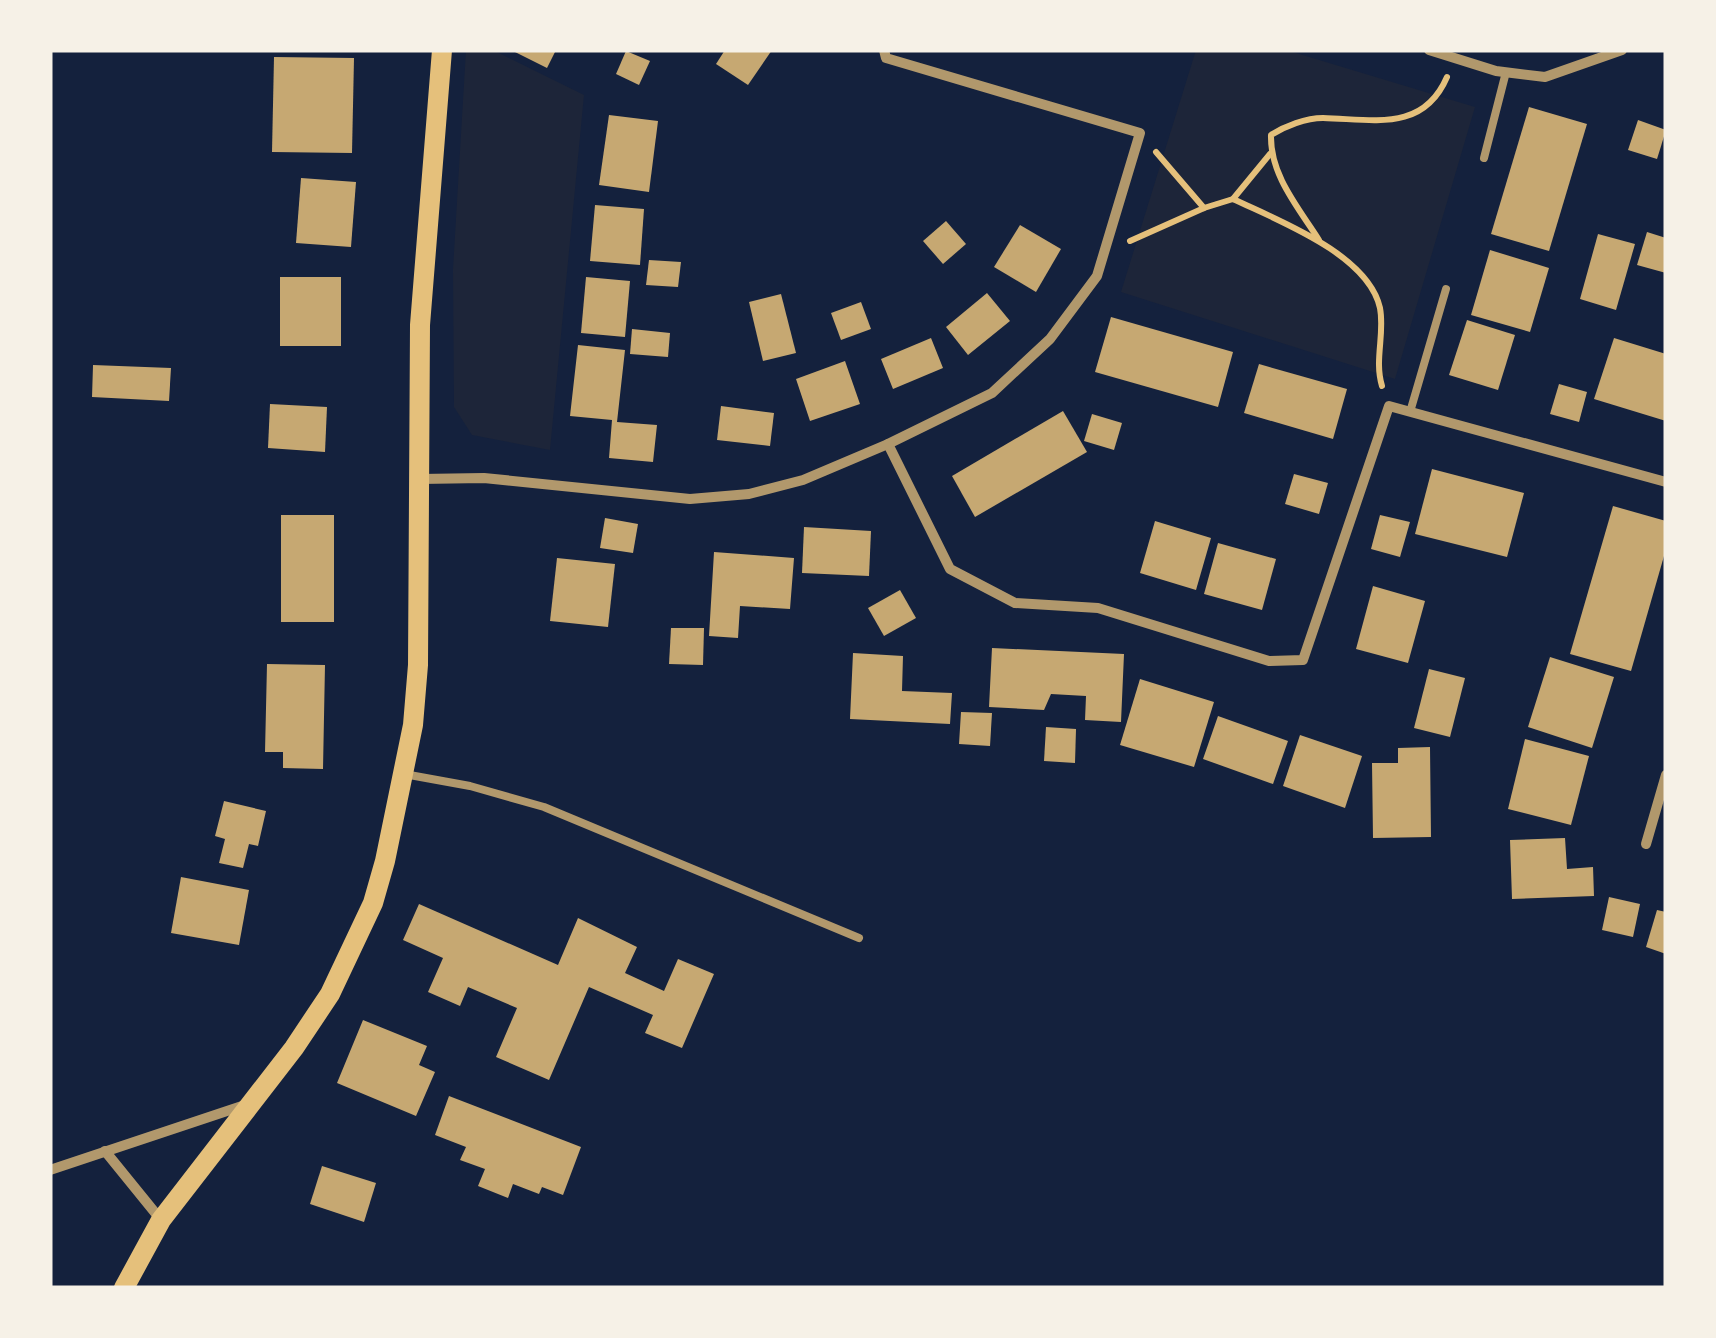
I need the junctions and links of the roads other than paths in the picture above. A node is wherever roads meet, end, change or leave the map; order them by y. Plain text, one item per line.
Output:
1 (442, 50) edge
2 (884, 50) edge
3 (1429, 50) edge
4 (1622, 50) edge
5 (1506, 72) junction
6 (1484, 158) dead end
7 (1446, 289) dead end
8 (1410, 412) junction
9 (888, 444) junction
10 (420, 480) junction
11 (1666, 482) edge
12 (404, 774) junction
13 (1666, 774) edge
14 (1646, 844) dead end
15 (859, 938) dead end
16 (253, 1103) junction
17 (105, 1151) junction
18 (50, 1170) edge
19 (160, 1220) junction
20 (124, 1288) edge

1 - 10 main road
2 - 9 street
3 - 5 street
4 - 5 street
5 - 6 lane
7 - 8 lane
8 - 9 street
8 - 11 street
9 - 10 street
10 - 12 main road
12 - 15 lane
12 - 16 main road
13 - 14 street
16 - 17 street
16 - 19 main road
17 - 18 street
17 - 19 street
19 - 20 main road

